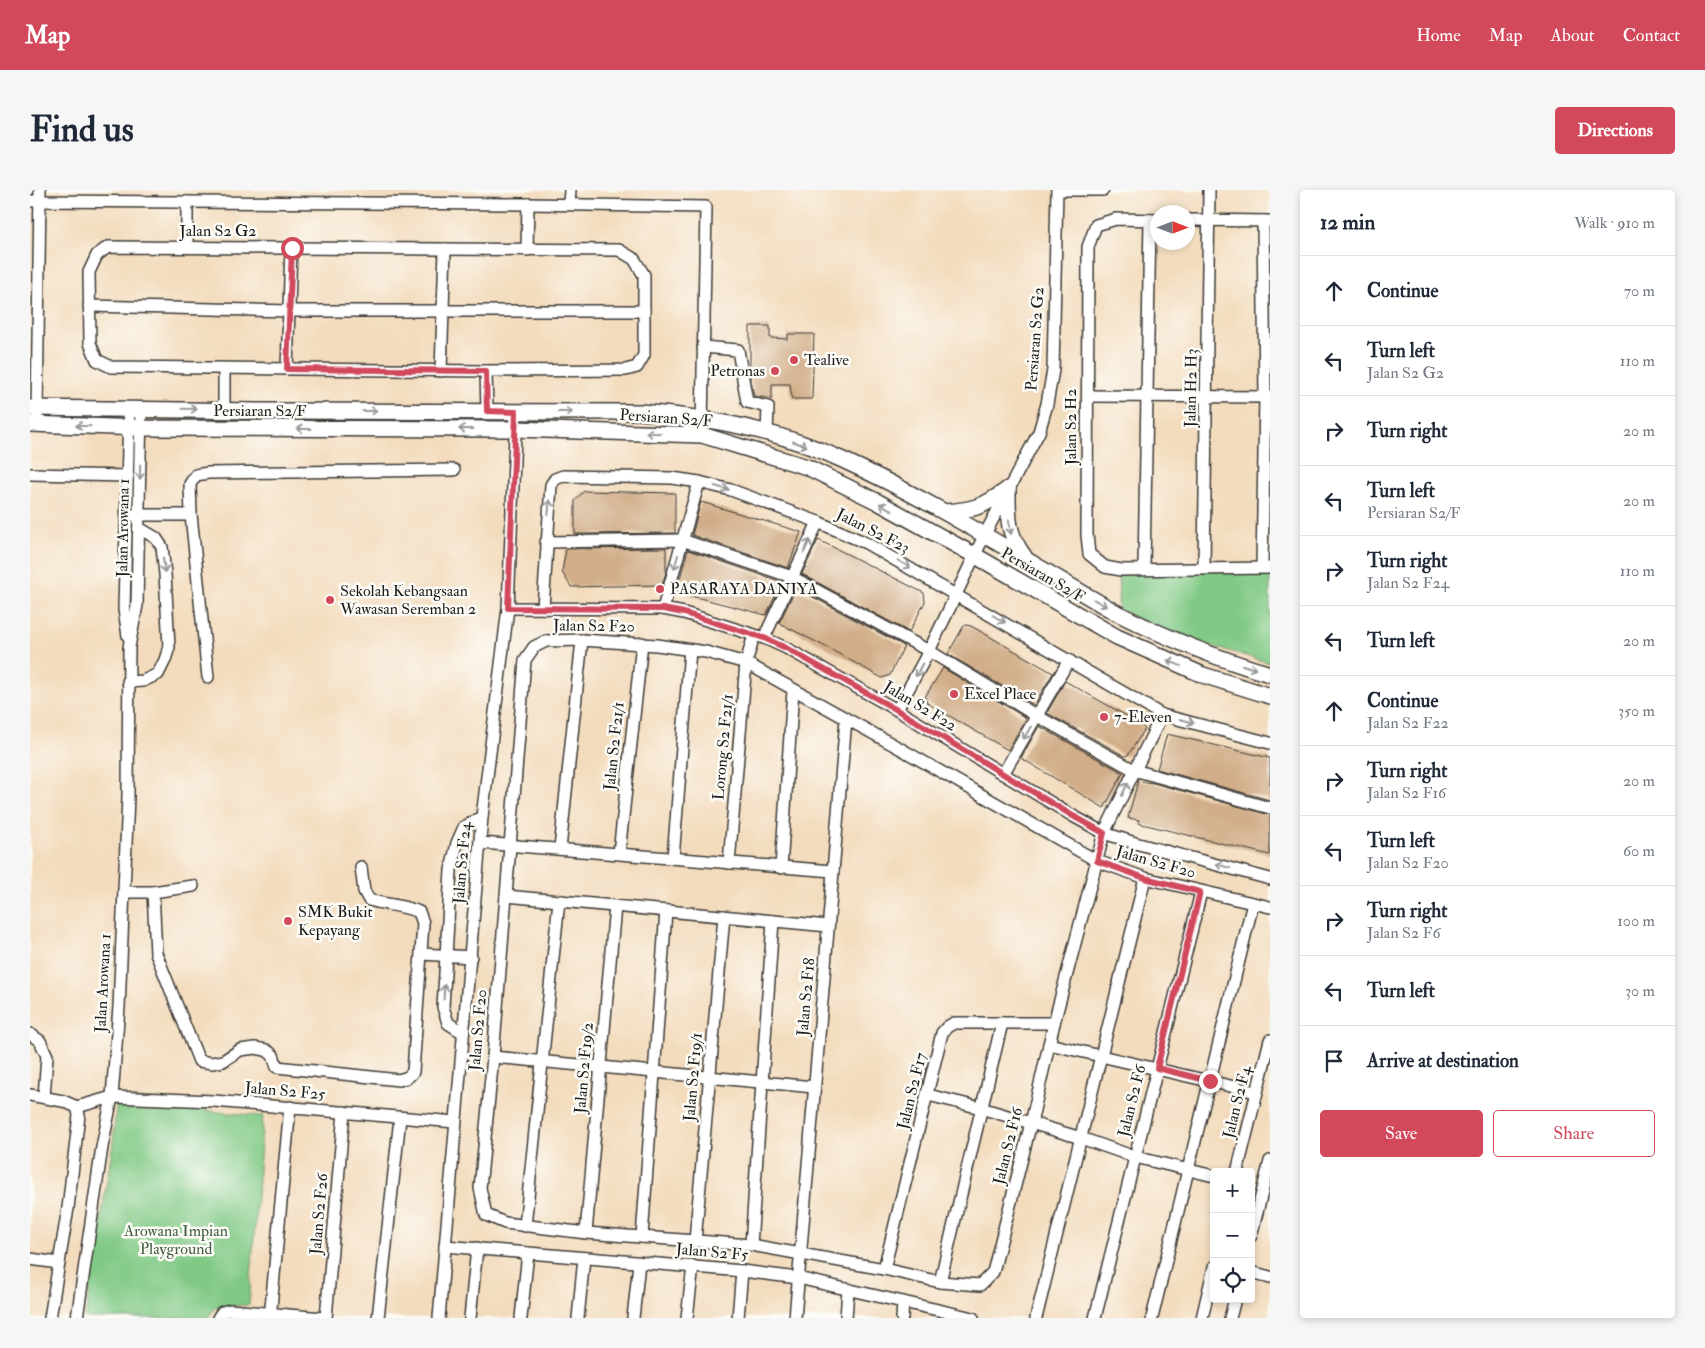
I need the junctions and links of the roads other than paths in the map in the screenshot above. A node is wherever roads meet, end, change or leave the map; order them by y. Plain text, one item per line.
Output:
1 (570, 190) edge
2 (1057, 190) edge
3 (1103, 190) edge
4 (1209, 190) edge
5 (165, 196) edge
6 (36, 197) edge
7 (188, 202) junction
8 (528, 204) junction
9 (569, 204) junction
10 (1150, 220) edge
11 (1195, 220) edge
12 (1208, 221) junction
13 (1267, 221) edge
14 (188, 248) junction
15 (292, 248) junction
16 (445, 249) junction
17 (527, 250) junction
18 (1153, 250) edge
19 (89, 306) junction
20 (442, 310) junction
21 (289, 311) junction
22 (644, 311) junction
23 (703, 347) junction
24 (224, 369) junction
25 (287, 369) junction
26 (441, 371) junction
27 (486, 371) junction
28 (1088, 396) junction
29 (1147, 396) junction
30 (1207, 396) junction
31 (1268, 397) edge
32 (34, 408) edge
33 (135, 408) junction
34 (224, 410) junction
35 (487, 411) junction
36 (516, 412) junction
37 (702, 418) junction
38 (34, 424) edge
39 (135, 428) junction
40 (515, 430) junction
41 (767, 433) junction
42 (702, 435) junction
43 (454, 470) dead end
44 (30, 474) edge
45 (128, 476) junction
46 (699, 482) junction
47 (1008, 489) junction
48 (945, 512) junction
49 (191, 515) junction
50 (126, 516) junction
51 (140, 516) junction
52 (818, 522) junction
53 (139, 528) junction
54 (984, 536) junction
55 (682, 540) junction
56 (546, 542) junction
57 (974, 555) junction
58 (1028, 560) junction
59 (1266, 567) edge
60 (1204, 568) junction
61 (1144, 569) junction
62 (792, 577) junction
63 (956, 595) junction
64 (508, 608) junction
65 (543, 608) junction
66 (663, 609) junction
67 (759, 636) junction
68 (582, 640) junction
69 (642, 643) junction
70 (129, 647) junction
71 (690, 650) junction
72 (929, 651) junction
73 (1069, 660) junction
74 (746, 663) junction
75 (1270, 674) edge
76 (208, 677) dead end
77 (128, 682) junction
78 (793, 690) junction
79 (1270, 696) edge
80 (897, 710) junction
81 (1162, 715) junction
82 (1037, 716) junction
83 (846, 719) junction
84 (1270, 743) edge
85 (1134, 770) junction
86 (1003, 774) junction
87 (1270, 808) edge
88 (482, 817) junction
89 (1104, 833) junction
90 (481, 843) junction
91 (509, 845) junction
92 (560, 849) junction
93 (619, 853) junction
94 (673, 858) junction
95 (1097, 861) junction
96 (729, 863) junction
97 (361, 867) dead end
98 (781, 868) junction
99 (832, 871) junction
100 (1145, 878) junction
101 (1270, 879) edge
102 (193, 886) dead end
103 (124, 892) junction
104 (153, 892) junction
105 (1200, 892) junction
106 (506, 896) junction
107 (559, 901) junction
108 (1254, 903) junction
109 (614, 906) junction
110 (1270, 907) edge
111 (666, 911) junction
112 (724, 916) junction
113 (773, 921) junction
114 (828, 926) junction
115 (422, 954) junction
116 (446, 956) junction
117 (471, 957) junction
118 (1002, 1023) junction
119 (1054, 1023) junction
120 (462, 1032) junction
121 (30, 1034) edge
122 (1270, 1040) edge
123 (1049, 1044) junction
124 (1101, 1056) junction
125 (493, 1057) junction
126 (542, 1062) junction
127 (600, 1067) junction
128 (1157, 1068) junction
129 (654, 1072) junction
130 (710, 1077) junction
131 (1210, 1081) junction
132 (762, 1082) junction
133 (814, 1087) junction
134 (1256, 1092) junction
135 (30, 1095) edge
136 (928, 1095) junction
137 (44, 1097) junction
138 (112, 1097) junction
139 (77, 1107) junction
140 (290, 1107) junction
141 (981, 1108) junction
142 (344, 1112) junction
143 (400, 1118) junction
144 (455, 1122) junction
145 (1031, 1123) junction
146 (1081, 1138) junction
147 (1135, 1157) junction
148 (1270, 1161) edge
149 (1238, 1168) edge
150 (1188, 1170) junction
151 (1210, 1175) edge
152 (1255, 1220) edge
153 (525, 1226) junction
154 (586, 1233) junction
155 (642, 1237) junction
156 (695, 1241) junction
157 (751, 1244) junction
158 (445, 1246) junction
159 (477, 1248) junction
160 (528, 1253) junction
161 (800, 1253) junction
162 (584, 1258) junction
163 (30, 1259) edge
164 (58, 1263) junction
165 (639, 1263) junction
166 (693, 1266) junction
167 (884, 1269) junction
168 (742, 1270) junction
169 (1255, 1273) edge
170 (1270, 1277) edge
171 (798, 1278) junction
172 (940, 1282) junction
173 (1210, 1285) edge
174 (848, 1289) junction
175 (903, 1302) junction
176 (1234, 1303) edge
177 (270, 1316) edge
178 (957, 1316) edge
179 (50, 1318) edge
180 (77, 1318) edge
181 (218, 1318) edge
182 (325, 1318) edge
183 (378, 1318) edge
184 (439, 1318) edge
185 (470, 1318) edge
186 (521, 1318) edge
187 (578, 1318) edge
188 (633, 1318) edge
189 (687, 1318) edge
190 (738, 1318) edge
191 (795, 1318) edge
192 (846, 1318) edge
193 (902, 1318) edge
194 (973, 1318) edge
195 (1036, 1318) edge
196 (1095, 1318) edge
197 (1152, 1318) edge
198 (1202, 1318) edge
199 (1230, 1318) edge

1 - 9 street
2 - 3 street
2 - 47 street, Persiaran S2 G2
4 - 12 street, Jalan H2 H3
5 - 6 street
5 - 7 street
6 - 32 street
7 - 8 street
7 - 14 street
8 - 9 street
8 - 17 street
9 - 23 street
10 - 28 street, Jalan S2 H2
11 - 12 street
12 - 13 street
12 - 30 street, Jalan H2 H3
13 - 31 street
14 - 15 street, Jalan S2 G2
14 - 19 street, Jalan S2 G2
15 - 16 street, Jalan S2 G2
15 - 21 street
16 - 17 street, Jalan S2 G2
16 - 20 street
17 - 22 street, Jalan S2 G2
18 - 29 street
19 - 21 street
19 - 24 street, Jalan S2 G2
20 - 21 street
20 - 22 street
20 - 26 street
21 - 25 street
22 - 27 street, Jalan S2 G2
23 - 37 street
23 - 41 street
24 - 25 street, Jalan S2 G2
24 - 34 street
25 - 26 street, Jalan S2 G2
26 - 27 street, Jalan S2 G2
27 - 35 street
28 - 29 street
28 - 61 street, Jalan S2 H2
29 - 30 street
29 - 61 street
30 - 31 street
30 - 60 street, Jalan H2 H3
31 - 59 street
32 - 33 main road, Persiaran S2/F
32 - 38 street
33 -> 34 main road, Persiaran S2/F
33 - 39 street, Jalan Arowana 1
34 -> 35 main road, Persiaran S2/F
35 - 36 main road, Persiaran S2/F
36 -> 37 main road, Persiaran S2/F
36 - 40 street, Jalan S2 F24
37 - 41 main road, Persiaran S2/F
37 - 42 street
39 -> 38 main road, Persiaran S2/F
40 -> 39 main road, Persiaran S2/F
39 - 45 street, Jalan Arowana 1
39 -> 51 street, Jalan Arowana 1
42 -> 40 main road, Persiaran S2/F
40 - 64 street, Jalan S2 F24
41 -> 48 main road, Persiaran S2/F
57 -> 42 main road, Persiaran S2/F
43 - 49 street
44 - 45 street
45 - 50 street, Jalan Arowana 1
46 -> 52 street, Jalan S2 F23
46 - 55 street
56 -> 46 street, Jalan S2 F23
47 - 48 main road
47 - 54 street, Persiaran S2 G2
47 -> 58 main road
48 - 54 main road, Persiaran S2/F
49 - 51 street
49 - 76 street
50 - 51 street
50 - 70 street, Jalan Arowana 1
51 - 53 street, Jalan Arowana 1
62 -> 52 street, Lorong S2 F21/1
52 -> 63 street, Jalan S2 F23
53 - 70 street, Jalan Arowana 1
53 -> 77 street
54 - 57 street, Persiaran S2 G2
54 - 58 main road, Persiaran S2/F
55 - 56 street
55 - 62 street
55 -> 66 street
56 - 65 street, Jalan S2 F23
57 - 63 street, Persiaran S2 G2
79 -> 57 main road, Persiaran S2/F
58 -> 75 main road, Persiaran S2/F
59 - 60 street
60 - 61 street
62 - 67 street, Lorong S2 F21/1
62 - 72 street
63 - 72 street, Persiaran S2 G2
63 -> 73 street, Jalan S2 F23
64 - 65 street, Jalan S2 F22
64 - 88 street, Jalan S2 F24
65 - 66 street, Jalan S2 F22
66 - 67 street, Jalan S2 F22
67 - 74 street, Lorong S2 F21/1
67 - 80 street, Jalan S2 F22
68 - 69 street, Jalan S2 F20
68 - 91 street, Jalan S2 F20
68 - 92 street
69 - 71 street, Jalan S2 F20
69 - 93 street, Jalan S2 F21/1
70 - 77 street, Jalan Arowana 1
71 - 74 street, Jalan S2 F20
71 - 94 street
72 -> 80 street, Persiaran S2 G2
72 - 82 street
73 - 81 street, Jalan S2 F23
73 - 82 street
74 - 78 street, Jalan S2 F20
74 - 96 street, Lorong S2 F21/1
77 - 103 street, Jalan Arowana 1
78 - 83 street, Jalan S2 F20
78 - 98 street
80 - 86 street, Jalan S2 F22
81 -> 84 street, Jalan S2 F23
81 - 85 street, Jalan S2 F16
82 - 85 street
82 -> 86 street
83 - 95 street, Jalan S2 F20
83 - 99 street, Jalan S2 F18
85 - 87 street
89 -> 85 street, Jalan S2 F16
86 - 89 street, Jalan S2 F22
88 - 90 street, Jalan S2 F24
88 - 116 street
89 - 95 street, Jalan S2 F16
101 -> 89 street, Jalan S2 F22
90 - 91 street
90 - 117 street, Jalan S2 F24
91 - 92 street
91 - 106 street, Jalan S2 F20
92 - 93 street
93 - 94 street
94 - 96 street
95 - 100 street, Jalan S2 F20
95 - 119 street, Jalan S2 F16
96 - 98 street
97 - 115 street
98 - 99 street
99 - 114 street, Jalan S2 F18
100 - 105 street, Jalan S2 F20
100 - 124 street
102 - 104 street
103 - 104 street
103 - 138 street, Jalan Arowana 1
104 - 115 street
105 - 108 street, Jalan S2 F20
105 - 128 street, Jalan S2 F6
106 - 107 street
106 - 125 street, Jalan S2 F20
107 - 109 street
107 - 126 street
108 - 110 street, Jalan S2 F20
108 - 131 street
109 - 111 street
109 - 127 street, Jalan S2 F19/2
111 - 112 street
111 - 129 street
112 - 113 street
112 - 130 street, Jalan S2 F19/1
113 - 114 street
113 - 132 street
114 - 133 street, Jalan S2 F18
115 - 116 street
116 - 117 street
120 -> 116 street
117 - 120 street, Jalan S2 F24
118 - 119 street, Jalan S2 F17
118 - 136 street, Jalan S2 F17
118 - 141 street
119 - 123 street, Jalan S2 F16
120 - 144 street, Jalan S2 F24
121 - 137 street
122 - 134 street, Jalan S2 F4
123 - 124 street
123 - 145 street, Jalan S2 F16
124 - 128 street
124 - 146 street
125 - 126 street
125 - 153 street, Jalan S2 F20
126 - 127 street
126 - 153 street
127 - 129 street
127 - 154 street, Jalan S2 F19/2
128 - 131 street
128 - 147 street, Jalan S2 F6
129 - 130 street
129 - 155 street
130 - 132 street
130 - 156 street, Jalan S2 F19/1
131 - 134 street
131 - 150 street
132 - 133 street
132 - 157 street
133 - 161 street, Jalan S2 F18
134 - 149 street, Jalan S2 F4
135 - 137 street
136 - 141 street
136 - 167 street, Jalan S2 F17
137 - 139 street
138 - 139 street, Jalan S2 F25
138 - 140 street, Jalan S2 F25
138 - 180 street, Jalan Arowana 1
139 - 164 street
140 - 142 street, Jalan S2 F25
140 - 177 street
141 - 145 street
141 - 172 street
142 - 143 street, Jalan S2 F25
142 - 182 street, Jalan S2 F26
143 - 144 street, Jalan S2 F25
143 - 183 street
144 - 158 street, Jalan S2 F24
145 - 146 street
145 - 172 street, Jalan S2 F16
146 - 147 street
146 - 195 street
147 - 150 street
147 - 196 street, Jalan S2 F6
148 - 152 street
150 - 151 street
150 - 197 street
153 - 154 street, Jalan S2 F20
154 - 155 street, Jalan S2 F20
155 - 156 street, Jalan S2 F20
156 - 157 street, Jalan S2 F16
157 - 161 street, Jalan S2 F16
158 - 159 street, Jalan S2 F5
158 - 184 street, Jalan S2 F24
159 - 160 street, Jalan S2 F5
159 - 185 street
160 - 162 street, Jalan S2 F5
160 - 186 street
161 - 167 street, Jalan S2 F16
161 - 171 street, Jalan S2 F18
162 - 165 street, Jalan S2 F5
162 - 187 street
163 - 164 street
164 - 179 street
165 - 166 street, Jalan S2 F5
165 - 188 street
166 - 168 street, Jalan S2 F5
166 - 189 street
167 - 172 street, Jalan S2 F16
168 - 171 street, Jalan S2 F5
168 - 190 street
169 - 170 street
171 - 174 street, Jalan S2 F5
171 - 191 street, Jalan S2 F18
173 - 198 street
174 - 175 street, Jalan S2 F5
174 - 192 street
175 - 178 street, Jalan S2 F5
175 - 193 street
176 - 199 street
177 - 181 street
177 - 182 street
178 - 194 street, Jalan S2 F5

